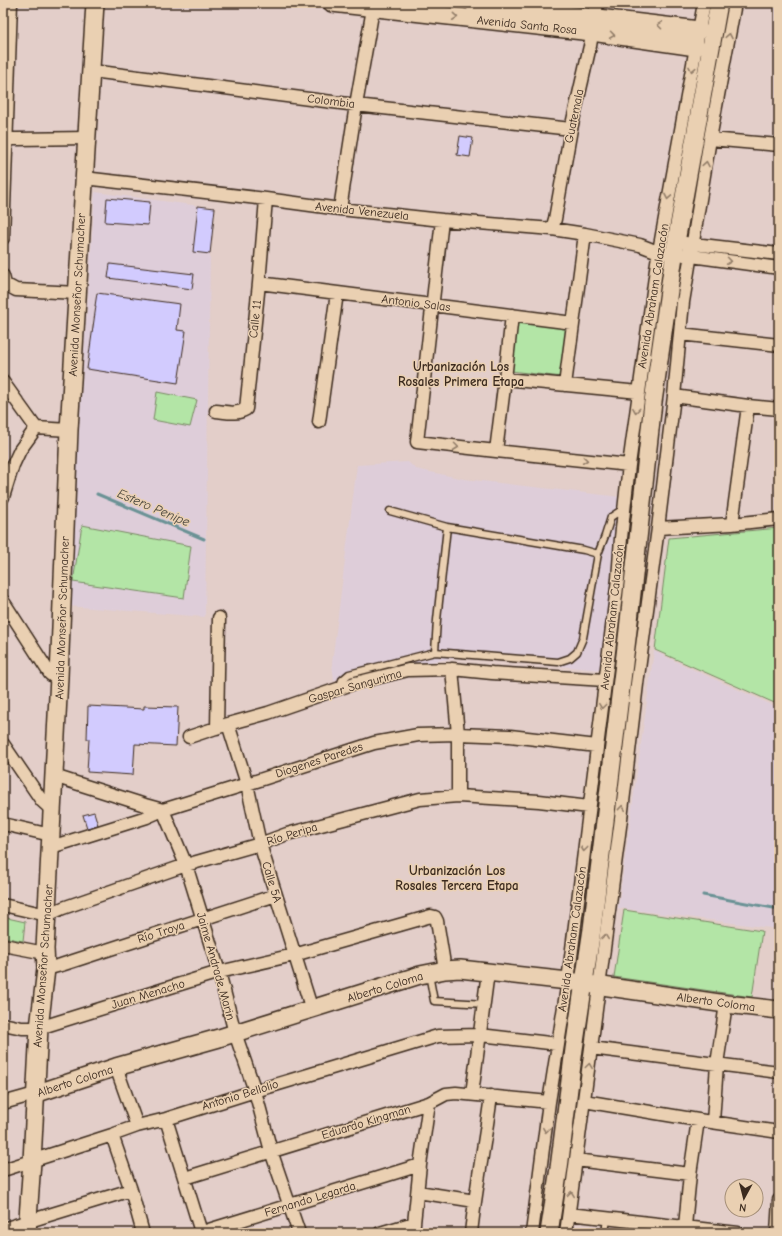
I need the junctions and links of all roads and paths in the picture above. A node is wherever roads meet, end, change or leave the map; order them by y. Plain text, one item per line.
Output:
1 (11, 3) edge
2 (95, 3) edge
3 (332, 3) edge
4 (473, 3) edge
5 (704, 3) edge
6 (719, 3) edge
7 (735, 3) edge
8 (374, 6) edge
9 (595, 17) edge
10 (699, 30) junction
11 (696, 47) junction
12 (6, 52) edge
13 (92, 71) junction
14 (356, 105) junction
15 (571, 129) junction
16 (5, 138) edge
17 (87, 138) junction
18 (710, 139) junction
19 (779, 145) edge
20 (84, 178) junction
21 (266, 199) junction
22 (340, 209) junction
23 (442, 220) junction
24 (552, 229) junction
25 (585, 234) junction
26 (3, 238) edge
27 (675, 248) junction
28 (779, 254) edge
29 (779, 268) edge
30 (3, 276) edge
31 (259, 283) junction
32 (78, 293) junction
33 (337, 293) junction
34 (433, 305) junction
35 (512, 315) junction
36 (573, 322) junction
37 (680, 334) junction
38 (779, 345) edge
39 (506, 379) junction
40 (3, 382) edge
41 (565, 385) junction
42 (639, 392) junction
43 (674, 396) junction
44 (748, 406) junction
45 (779, 409) edge
46 (216, 411) dead end
47 (319, 422) dead end
48 (36, 428) junction
49 (69, 430) junction
50 (496, 451) junction
51 (629, 464) junction
52 (3, 497) edge
53 (624, 510) junction
54 (390, 511) dead end
55 (779, 519) edge
56 (732, 524) junction
57 (447, 527) junction
58 (658, 528) junction
59 (598, 554) junction
60 (3, 601) edge
61 (219, 618) dead end
62 (435, 652) junction
63 (452, 669) junction
64 (59, 677) junction
65 (606, 680) junction
66 (339, 689) junction
67 (222, 726) junction
68 (458, 734) junction
69 (189, 737) dead end
70 (3, 744) edge
71 (597, 746) junction
72 (54, 776) junction
73 (247, 784) junction
74 (458, 796) junction
75 (589, 807) junction
76 (163, 810) junction
77 (53, 811) junction
78 (3, 824) edge
79 (51, 841) junction
80 (260, 844) junction
81 (186, 865) junction
82 (276, 895) junction
83 (3, 905) edge
84 (47, 915) junction
85 (202, 918) junction
86 (3, 945) edge
87 (294, 955) junction
88 (45, 961) junction
89 (445, 970) junction
90 (219, 972) junction
91 (488, 972) junction
92 (429, 973) junction
93 (568, 981) junction
94 (592, 985) junction
95 (485, 1004) junction
96 (726, 1004) junction
97 (312, 1010) junction
98 (779, 1010) edge
99 (3, 1024) edge
100 (39, 1028) junction
101 (235, 1033) junction
102 (480, 1035) junction
103 (558, 1044) junction
104 (591, 1048) junction
105 (717, 1064) junction
106 (116, 1067) junction
107 (779, 1072) edge
108 (255, 1091) junction
109 (35, 1094) junction
110 (472, 1094) junction
111 (492, 1096) junction
112 (584, 1101) junction
113 (549, 1102) junction
114 (4, 1103) edge
115 (429, 1103) junction
116 (166, 1119) junction
117 (698, 1120) junction
118 (713, 1122) junction
119 (137, 1126) junction
120 (779, 1132) edge
121 (112, 1135) junction
122 (271, 1151) junction
123 (576, 1160) junction
124 (32, 1161) junction
125 (420, 1165) junction
126 (3, 1170) edge
127 (690, 1174) junction
128 (185, 1178) junction
129 (131, 1190) junction
130 (418, 1192) junction
131 (779, 1200) edge
132 (475, 1201) junction
133 (290, 1205) junction
134 (568, 1214) junction
135 (607, 1219) junction
136 (685, 1226) junction
137 (27, 1227) edge
138 (413, 1228) edge
139 (3, 1229) edge
140 (143, 1233) edge
141 (200, 1233) edge
142 (299, 1233) edge
143 (380, 1233) edge
144 (471, 1233) edge
145 (532, 1233) edge
146 (549, 1233) edge
147 (566, 1233) edge
148 (606, 1233) edge
149 (738, 1233) edge
150 (777, 1233) edge

1 - 12 street
2 - 13 street, Avenida Monseñor Schumacher
3 - 8 street, Avenida Santa Rosa
4 - 9 street, Avenida Santa Rosa
5 - 10 street, Avenida Abraham Calazacón
6 - 27 street, Avenida Abraham Calazacón
18 -> 7 street, Avenida Abraham Calazacón
8 -> 9 street, Avenida Santa Rosa
8 - 14 street
10 -> 9 street, Avenida Santa Rosa
9 -> 11 street, Avenida Santa Rosa
9 - 15 street, Guatemala
10 - 11 street, Avenida Abraham Calazacón
11 -> 27 street, Avenida Abraham Calazacón
12 - 16 street
13 - 14 street, Colombia
13 - 17 street, Avenida Monseñor Schumacher
14 - 15 street, Colombia
14 - 22 street
15 - 24 street, Guatemala
16 - 17 street
16 - 26 street
17 - 20 street, Avenida Monseñor Schumacher
18 - 19 street
27 -> 18 street, Avenida Abraham Calazacón
20 - 21 street, Avenida Venezuela
20 - 32 street, Avenida Monseñor Schumacher
21 - 22 street, Avenida Venezuela
21 - 31 street, Calle 11
22 - 23 street, Avenida Venezuela
23 - 24 street, Avenida Venezuela
23 - 34 street
24 - 25 street, Avenida Venezuela
25 - 27 street, Avenida Venezuela
25 - 36 street
27 - 28 street, Avenida Venezuela
27 -> 29 street, Avenida Venezuela
27 - 37 street, Avenida Abraham Calazacón
27 - 42 street, Avenida Abraham Calazacón
27 - 94 street, Avenida Abraham Calazacón
30 - 32 street
31 - 33 street, Antonio Salas
31 - 46 street, Calle 11
32 - 49 street, Avenida Monseñor Schumacher
33 - 34 street, Antonio Salas
33 - 47 street
34 - 35 street, Antonio Salas
34 -> 50 street
35 - 36 street, Antonio Salas
35 - 39 street
36 - 41 street
37 - 38 street
37 - 43 street, Avenida Abraham Calazacón
39 - 41 street
39 - 50 street
40 - 48 street
41 - 42 street
42 -> 51 street, Avenida Abraham Calazacón
43 - 44 street
43 - 58 street, Avenida Abraham Calazacón
44 - 45 street
44 - 56 street
48 - 49 street
48 - 52 street
49 - 64 street, Avenida Monseñor Schumacher
50 -> 51 street
51 - 53 street, Avenida Abraham Calazacón
53 - 59 lane
53 - 65 street, Avenida Abraham Calazacón
54 - 57 lane
55 - 56 street
56 - 58 street
57 - 59 lane
57 - 62 lane
94 -> 58 street, Avenida Abraham Calazacón
59 - 62 lane
60 - 64 street
61 - 67 street
62 - 66 lane
63 - 65 street, Gaspar Sangurima
63 - 66 street, Gaspar Sangurima
63 - 68 street
64 - 72 street, Avenida Monseñor Schumacher
65 -> 71 street, Avenida Abraham Calazacón
66 - 67 street, Gaspar Sangurima
67 - 69 street
67 - 73 street, Calle 5A
68 - 71 street, Diogenes Paredes
68 - 73 street, Diogenes Paredes
68 - 74 street
70 - 77 street
71 - 75 street, Avenida Abraham Calazacón
72 - 76 street
72 - 77 street, Avenida Monseñor Schumacher
73 - 76 street, Diogenes Paredes
73 - 80 street, Calle 5A
74 - 75 street, Río Peripa
74 - 80 street, Río Peripa
75 -> 93 street, Avenida Abraham Calazacón
76 - 79 street, Diogenes Paredes
76 - 81 street, Jaime Andrade Marin
77 - 79 street, Avenida Monseñor Schumacher
78 - 79 street
79 - 84 street, Avenida Monseñor Schumacher
80 - 81 street, Río Peripa
80 - 82 street, Calle 5A
81 - 84 street, Río Peripa
81 - 85 street, Jaime Andrade Marin
82 - 85 street, Río Troya
82 - 87 street, Calle 5A
83 - 84 street
84 - 88 street, Avenida Monseñor Schumacher
85 - 88 street, Río Troya
85 - 90 street, Jaime Andrade Marin
86 - 88 street, Río Troya
87 - 89 street, Juan Menacho
87 - 90 street, Juan Menacho
87 - 97 street, Calle 5A
88 - 100 street, Avenida Monseñor Schumacher
89 - 91 street, Alberto Coloma
89 - 92 street, Alberto Coloma
90 - 100 street, Juan Menacho
90 - 101 street, Jaime Andrade Marin
91 - 93 street, Alberto Coloma
91 - 95 street
92 - 95 lane
92 - 97 street, Alberto Coloma
93 - 94 street, Alberto Coloma
93 - 103 street, Avenida Abraham Calazacón
94 - 96 street, Alberto Coloma
94 - 104 street, Avenida Abraham Calazacón
94 - 146 street, Avenida Abraham Calazacón
95 - 102 street
96 - 98 street, Alberto Coloma
96 - 105 street
97 - 101 street, Alberto Coloma
99 - 100 street, Juan Menacho
100 - 109 street, Avenida Monseñor Schumacher
101 - 106 street, Alberto Coloma
101 - 108 street, Jaime Andrade Marin
102 - 103 street, Antonio Bellolio
102 - 108 street, Antonio Bellolio
102 - 110 street
103 - 113 street, Avenida Abraham Calazacón
104 - 105 street
112 -> 104 street, Avenida Abraham Calazacón
105 - 107 street
105 - 118 street
106 - 109 street, Alberto Coloma
106 - 119 street
108 - 116 street, Antonio Bellolio
108 - 122 street, Jaime Andrade Marin
109 - 114 street, Alberto Coloma
109 - 124 street, Avenida Monseñor Schumacher
110 - 111 street, Eduardo Kingman
110 - 115 street, Eduardo Kingman
111 - 113 street, Eduardo Kingman
111 - 132 street
112 - 117 street
112 - 123 street, Avenida Abraham Calazacón
113 -> 145 street, Avenida Abraham Calazacón
115 - 122 street, Eduardo Kingman
115 - 125 street
116 - 119 street, Antonio Bellolio
116 - 128 street
117 - 118 street
117 - 127 street
118 - 120 street
119 - 121 street, Antonio Bellolio
121 - 124 street, Antonio Bellolio
121 - 129 street
122 - 128 street, Eduardo Kingman
122 - 133 street, Jaime Andrade Marin
123 - 127 street
134 -> 123 street, Avenida Abraham Calazacón
124 - 126 street, Antonio Bellolio
124 - 137 street, Avenida Monseñor Schumacher
125 - 130 street
125 - 133 street, Fernando Legarda
127 - 136 street
128 - 141 street
129 - 137 street
129 - 140 street
130 - 132 street
130 - 138 street
131 - 150 street
132 - 144 street
133 - 141 street, Fernando Legarda
133 - 142 street, Jaime Andrade Marin
134 - 135 street
134 - 147 street, Avenida Abraham Calazacón
135 - 136 street
135 - 148 lane
136 - 149 street
137 - 139 street
138 - 143 street

